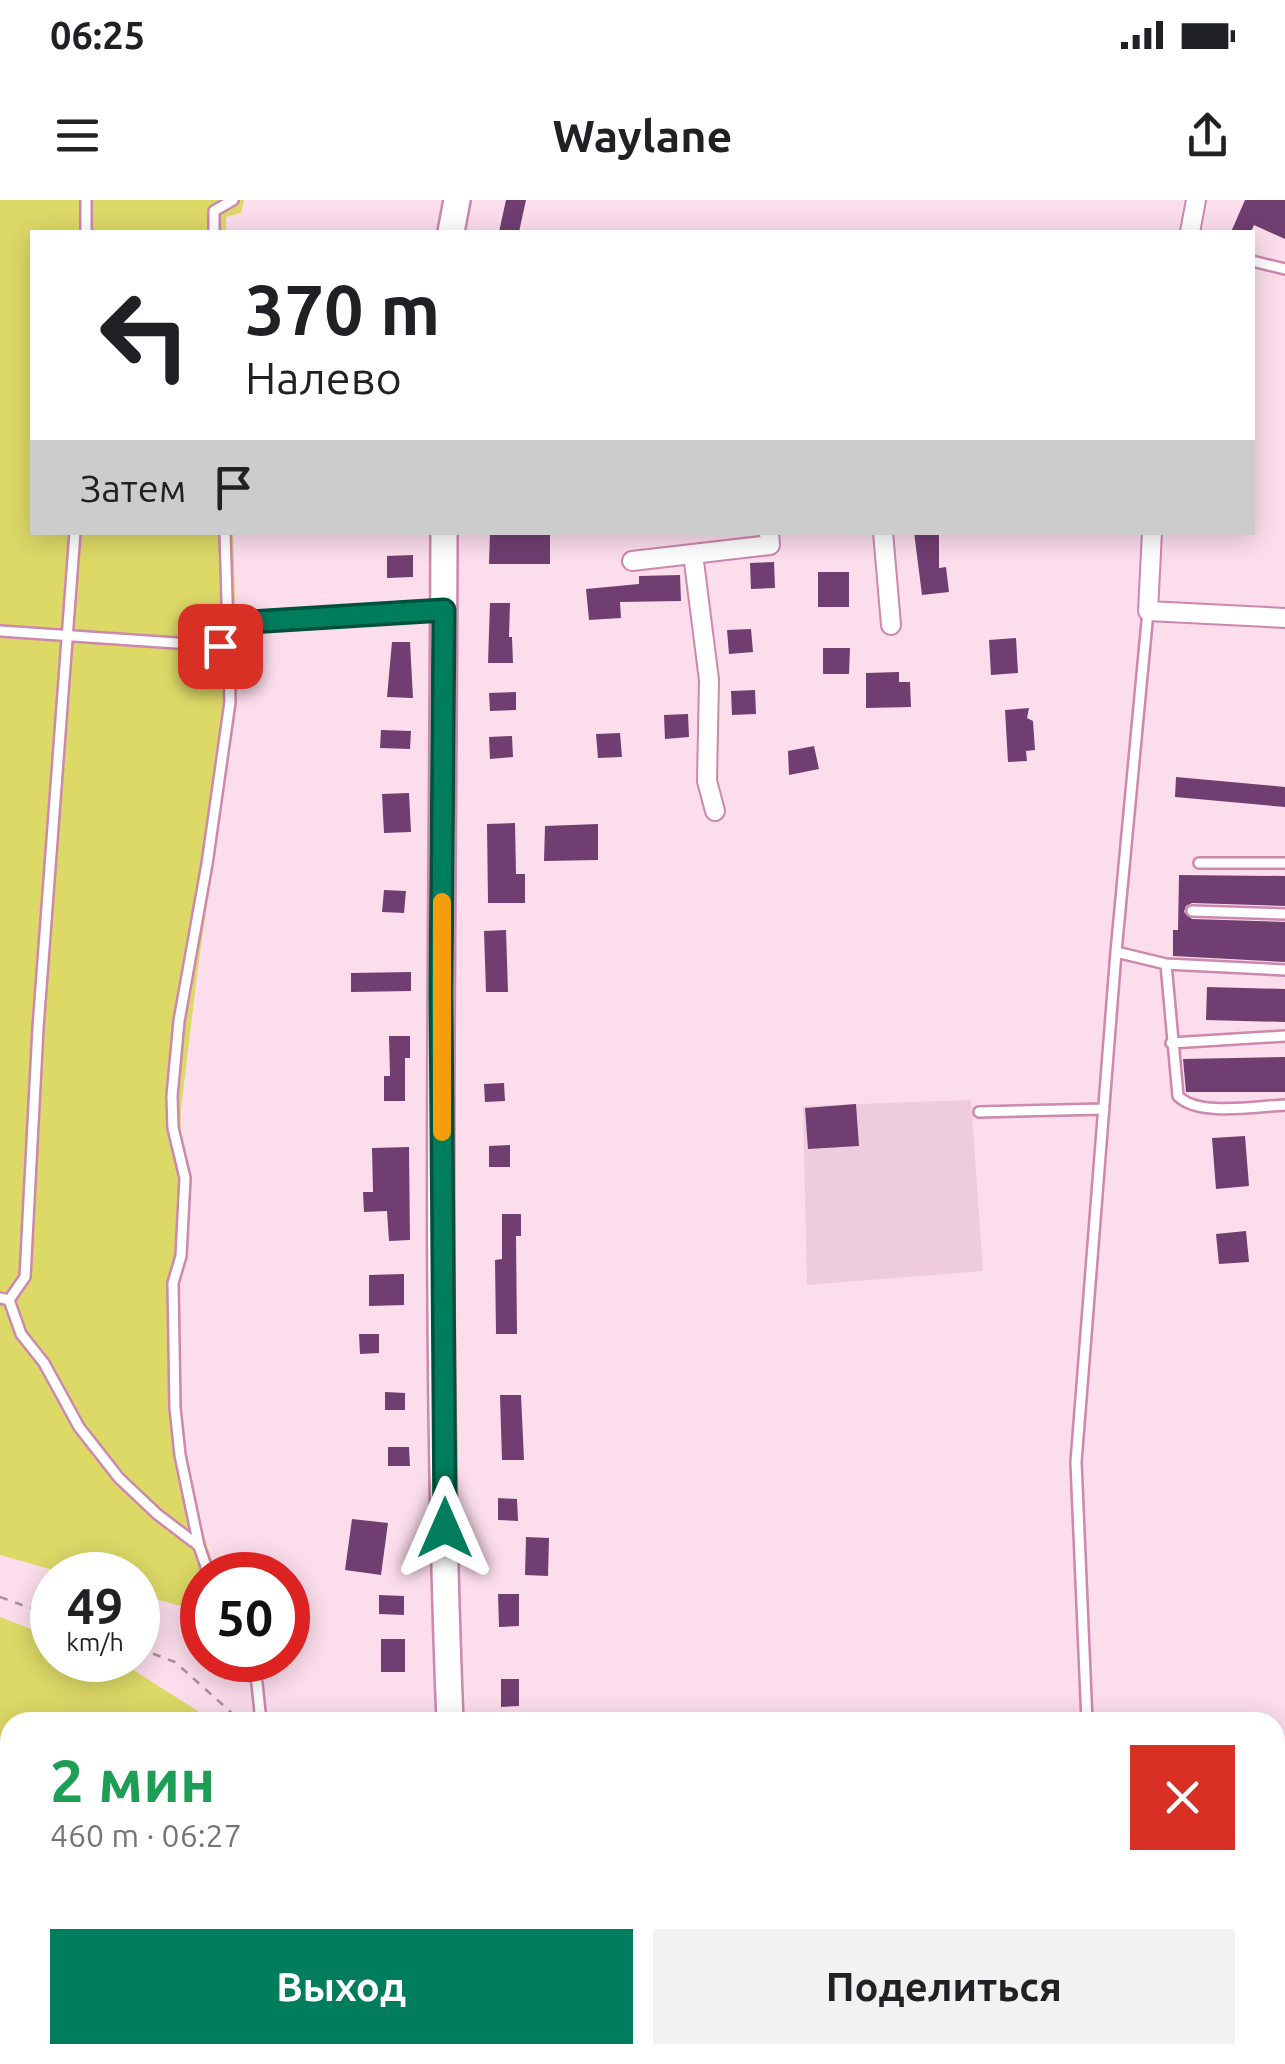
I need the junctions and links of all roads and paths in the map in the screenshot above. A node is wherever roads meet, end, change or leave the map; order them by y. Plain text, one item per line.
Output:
1 (86, 200) edge
2 (233, 200) edge
3 (457, 200) edge
4 (1196, 200) edge
5 (86, 230) edge
6 (214, 230) edge
7 (451, 230) edge
8 (1190, 230) edge
9 (1255, 262) edge
10 (1285, 269) edge
11 (74, 535) edge
12 (225, 535) edge
13 (444, 535) edge
14 (769, 535) edge
15 (883, 535) edge
16 (1152, 535) edge
17 (694, 554) junction
18 (632, 561) dead end
19 (444, 610) junction
20 (1148, 611) junction
21 (1285, 618) edge
22 (891, 624) dead end
23 (0, 631) edge
24 (68, 636) junction
25 (229, 638) junction
26 (714, 811) dead end
27 (1199, 864) dead end
28 (1285, 864) edge
29 (1192, 911) dead end
30 (1285, 914) edge
31 (1116, 952) junction
32 (1166, 964) junction
33 (1285, 970) edge
34 (1285, 1036) edge
35 (1171, 1042) junction
36 (1285, 1105) edge
37 (1104, 1108) junction
38 (979, 1112) dead end
39 (4, 1299) edge
40 (199, 1546) junction
41 (201, 1552) edge
42 (0, 1597) edge
43 (30, 1608) edge
44 (160, 1656) edge
45 (256, 1682) edge
46 (231, 1712) edge
47 (260, 1712) edge
48 (450, 1712) edge
49 (1087, 1712) edge

1 - 5 lane
2 - 6 lane
3 - 7 main road
4 - 8 street
9 - 10 lane
11 - 24 lane
12 - 25 lane
13 - 19 main road
14 - 17 street
15 - 22 street
16 - 20 street
17 - 18 street
17 - 26 street
19 - 25 lane
19 - 48 main road
20 - 21 street
20 - 31 lane
23 - 24 lane
24 - 25 lane
24 - 39 lane
25 - 40 lane
27 - 28 lane
29 - 30 lane
31 - 32 lane
31 - 37 lane
32 - 33 lane
32 - 35 lane
34 - 35 lane
35 - 36 lane
37 - 38 lane
37 - 49 lane
39 - 40 lane
40 - 41 lane
42 - 43 path
44 - 46 path
45 - 47 lane

